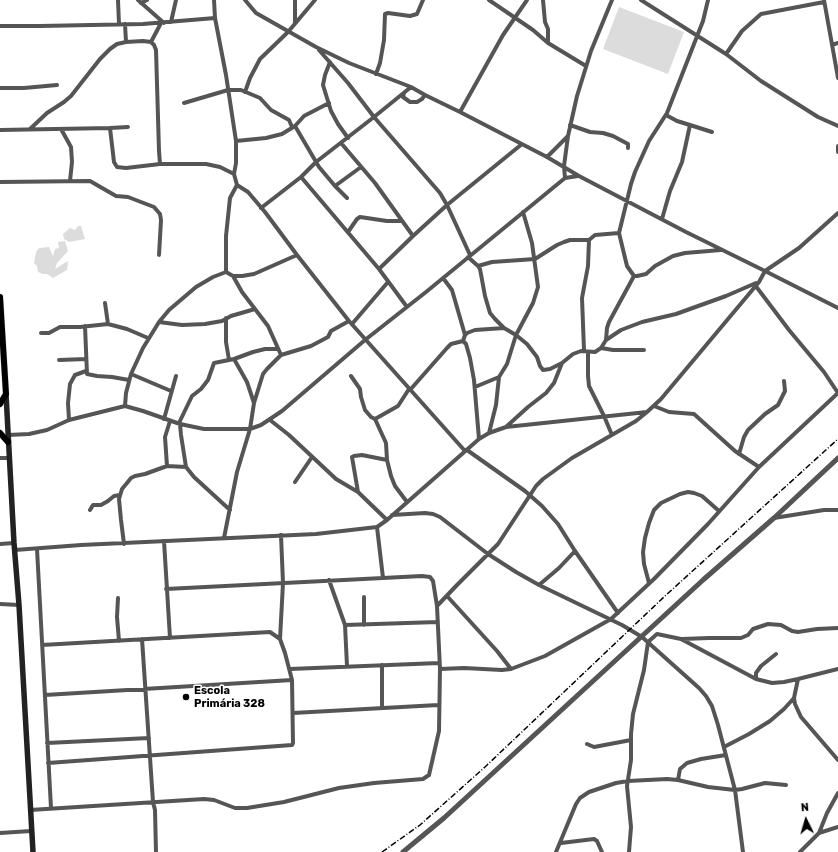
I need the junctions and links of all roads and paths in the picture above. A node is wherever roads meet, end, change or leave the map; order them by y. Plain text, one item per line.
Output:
1 (118, 0) edge
2 (147, 0) edge
3 (176, 0) edge
4 (214, 0) edge
5 (245, 0) edge
6 (295, 0) edge
7 (315, 0) edge
8 (423, 0) edge
9 (489, 0) edge
10 (526, 0) edge
11 (543, 0) edge
12 (612, 0) edge
13 (641, 0) edge
14 (708, 0) edge
15 (824, 1) edge
16 (140, 2) edge
17 (514, 17) junction
18 (215, 18) junction
19 (171, 22) junction
20 (163, 23) junction
21 (119, 24) junction
22 (125, 24) junction
23 (295, 24) junction
24 (0, 26) edge
25 (288, 32) junction
26 (697, 36) junction
27 (126, 42) junction
28 (151, 42) junction
29 (548, 43) junction
30 (838, 43) edge
31 (832, 45) junction
32 (316, 47) junction
33 (726, 54) junction
34 (330, 62) junction
35 (586, 66) junction
36 (376, 74) junction
37 (838, 78) edge
38 (57, 85) dead end
39 (411, 87) junction
40 (0, 88) edge
41 (228, 90) junction
42 (245, 92) junction
43 (404, 93) junction
44 (425, 96) junction
45 (184, 103) dead end
46 (329, 103) junction
47 (460, 112) junction
48 (666, 115) junction
49 (374, 117) junction
50 (570, 125) junction
51 (690, 125) junction
52 (838, 126) edge
53 (128, 127) dead end
54 (294, 127) junction
55 (110, 128) junction
56 (30, 129) junction
57 (61, 129) junction
58 (0, 130) edge
59 (712, 132) dead end
60 (568, 136) junction
61 (348, 138) junction
62 (236, 141) junction
63 (341, 143) junction
64 (522, 144) junction
65 (838, 146) edge
66 (628, 148) dead end
67 (838, 152) edge
68 (547, 157) junction
69 (316, 162) junction
70 (160, 164) junction
71 (564, 166) junction
72 (362, 167) junction
73 (234, 174) junction
74 (579, 176) junction
75 (301, 177) junction
76 (565, 178) junction
77 (70, 181) junction
78 (0, 182) edge
79 (237, 185) junction
80 (335, 186) junction
81 (347, 198) dead end
82 (627, 200) junction
83 (447, 204) junction
84 (261, 208) junction
85 (523, 212) junction
86 (838, 213) edge
87 (662, 219) junction
88 (402, 221) junction
89 (348, 232) junction
90 (619, 233) junction
91 (413, 236) junction
92 (589, 240) junction
93 (721, 250) junction
94 (159, 255) dead end
95 (297, 255) junction
96 (469, 256) junction
97 (535, 260) junction
98 (478, 266) junction
99 (379, 269) junction
100 (765, 271) junction
101 (226, 272) junction
102 (233, 276) junction
103 (634, 276) junction
104 (443, 278) junction
105 (388, 282) junction
106 (759, 282) junction
107 (755, 285) junction
108 (0, 297) edge
109 (105, 303) dead end
110 (407, 307) junction
111 (838, 308) edge
112 (255, 309) junction
113 (226, 318) junction
114 (159, 322) junction
115 (350, 323) junction
116 (108, 324) junction
117 (85, 326) junction
118 (504, 328) junction
119 (40, 333) dead end
120 (465, 335) junction
121 (516, 335) junction
122 (148, 338) junction
123 (365, 340) junction
124 (606, 340) junction
125 (463, 341) junction
126 (601, 348) junction
127 (278, 349) junction
128 (644, 350) dead end
129 (586, 351) junction
130 (281, 355) junction
131 (86, 359) junction
132 (234, 359) junction
133 (58, 360) dead end
134 (229, 360) junction
135 (562, 363) junction
136 (2, 366) edge
137 (86, 371) junction
138 (131, 374) junction
139 (176, 376) dead end
140 (351, 376) dead end
141 (499, 377) junction
142 (129, 380) junction
143 (784, 381) dead end
144 (476, 387) junction
145 (410, 389) junction
146 (172, 390) junction
147 (838, 393) edge
148 (6, 394) junction
149 (254, 403) junction
150 (0, 404) edge
151 (125, 406) junction
152 (654, 406) junction
153 (647, 412) junction
154 (604, 416) junction
155 (164, 419) junction
156 (375, 419) junction
157 (69, 420) junction
158 (270, 420) junction
159 (170, 421) junction
160 (180, 424) junction
161 (506, 426) junction
162 (250, 429) junction
163 (0, 433) edge
164 (489, 433) junction
165 (612, 435) junction
166 (8, 438) junction
167 (479, 439) junction
168 (466, 451) junction
169 (739, 454) junction
170 (312, 457) junction
171 (0, 458) edge
172 (9, 458) junction
173 (838, 458) edge
174 (387, 460) junction
175 (167, 466) junction
176 (186, 467) junction
177 (759, 467) junction
178 (295, 482) dead end
179 (358, 492) junction
180 (120, 495) junction
181 (530, 496) junction
182 (407, 502) junction
183 (90, 510) dead end
184 (230, 510) junction
185 (838, 510) edge
186 (719, 511) junction
187 (392, 515) junction
188 (774, 518) junction
189 (387, 520) junction
190 (377, 527) junction
191 (281, 535) junction
192 (224, 538) junction
193 (164, 541) junction
194 (0, 544) edge
195 (14, 544) junction
196 (124, 544) junction
197 (36, 549) junction
198 (15, 550) junction
199 (575, 551) junction
200 (488, 554) junction
201 (382, 578) junction
202 (330, 580) junction
203 (283, 583) junction
204 (650, 583) junction
205 (539, 585) junction
206 (166, 589) junction
207 (447, 596) junction
208 (364, 597) dead end
209 (118, 598) dead end
210 (0, 604) edge
211 (19, 605) junction
212 (437, 606) junction
213 (618, 613) junction
214 (611, 620) junction
215 (438, 622) junction
216 (364, 624) junction
217 (345, 625) junction
218 (838, 628) edge
219 (642, 637) junction
220 (170, 638) junction
221 (142, 639) junction
222 (280, 639) junction
223 (681, 640) junction
224 (119, 641) junction
225 (648, 642) junction
226 (42, 645) junction
227 (776, 654) dead end
228 (439, 663) junction
229 (382, 665) junction
230 (347, 666) junction
231 (838, 668) edge
232 (290, 669) junction
233 (440, 669) junction
234 (511, 669) junction
235 (756, 679) junction
236 (798, 679) junction
237 (292, 680) junction
238 (145, 689) junction
239 (45, 695) junction
240 (794, 698) junction
241 (438, 705) junction
242 (382, 708) junction
243 (292, 713) junction
244 (149, 738) junction
245 (631, 740) junction
246 (47, 743) junction
247 (587, 744) dead end
248 (724, 747) junction
249 (726, 755) junction
250 (150, 756) junction
251 (838, 760) edge
252 (48, 763) junction
253 (678, 780) junction
254 (628, 781) junction
255 (786, 785) dead end
256 (735, 790) junction
257 (838, 793) edge
258 (153, 802) junction
259 (51, 808) junction
260 (30, 810) junction
261 (838, 827) edge
262 (31, 831) junction
263 (0, 833) edge
264 (819, 833) junction
265 (561, 843) junction
266 (33, 852) edge
267 (156, 852) edge
268 (404, 852) edge
269 (556, 852) edge
270 (602, 852) edge
271 (629, 852) edge
272 (743, 852) edge
273 (800, 852) edge

1 - 21 street
2 - 16 street
3 - 19 street
4 - 18 street
5 - 25 street
6 - 23 street
7 - 23 street
8 - 36 street
9 - 17 street
10 - 17 street
11 - 29 street
12 - 35 street
13 - 26 street
14 - 26 street
15 - 31 street
15 - 33 street
16 - 20 street
17 - 29 street
17 - 47 street
18 - 19 street
18 - 41 street
19 - 20 street
20 - 22 street
20 - 28 street
21 - 22 street
21 - 24 street
22 - 27 street
23 - 25 street
25 - 32 street
25 - 42 street
26 - 33 street
26 - 48 street
27 - 28 street
27 - 56 street
28 - 70 street
29 - 35 street
30 - 31 street
31 - 37 street
32 - 34 street
32 - 36 street
33 - 52 street
34 - 46 street
34 - 49 street
35 - 50 street
36 - 39 street
38 - 40 street
39 - 43 street
39 - 44 street
41 - 42 street
41 - 45 street
41 - 62 street
42 - 54 street
43 - 44 street
43 - 49 street
44 - 47 street
46 - 54 street
46 - 61 street
47 - 64 street
48 - 51 street
48 - 82 street
49 - 61 street
49 - 83 street
50 - 60 street
50 - 66 street
51 - 59 street
51 - 87 street
53 - 55 street
54 - 62 street
54 - 69 street
55 - 57 street
55 - 70 street
56 - 57 street
56 - 58 street
57 - 77 street
60 - 68 street
60 - 71 street
61 - 63 street
62 - 73 street
63 - 69 street
63 - 72 street
64 - 68 street
64 - 83 street
65 - 67 street
68 - 71 street
69 - 75 street
69 - 80 street
70 - 73 street
71 - 74 street
71 - 76 street
72 - 80 street
72 - 88 street
73 - 79 street
74 - 76 street
74 - 82 street
75 - 84 street
75 - 89 street
76 - 85 street
77 - 78 street
77 - 94 street
79 - 84 street
79 - 101 street
80 - 81 street
82 - 87 street
82 - 90 street
83 - 91 street
83 - 96 street
84 - 95 street
85 - 96 street
85 - 97 street
86 - 100 street
87 - 93 street
88 - 89 street
88 - 91 street
89 - 99 street
90 - 92 street
90 - 103 street
91 - 99 street
92 - 97 street
92 - 129 street
93 - 100 street
93 - 103 street
95 - 102 street
95 - 115 street
96 - 98 street
96 - 104 street
97 - 98 street
97 - 121 street
98 - 118 street
99 - 105 street
100 - 106 street
100 - 111 street
101 - 102 street
101 - 114 street
102 - 112 street
103 - 124 street
104 - 110 street
104 - 120 street
105 - 110 street
105 - 115 street
106 - 107 street
106 - 124 street
107 - 147 street
107 - 152 street
108 - 136 main road
109 - 116 street
110 - 123 street
112 - 113 street
112 - 127 street
113 - 114 street
113 - 134 street
114 - 122 street
115 - 123 street
115 - 130 street
116 - 117 street
116 - 122 street
117 - 119 street
117 - 131 street
118 - 120 street
118 - 121 street
120 - 125 street
121 - 135 street
121 - 141 street
122 - 138 street
123 - 145 street
123 - 158 street
124 - 126 street
125 - 144 street
125 - 145 street
126 - 128 street
126 - 129 street
127 - 130 street
127 - 132 street
129 - 135 street
129 - 154 street
130 - 149 street
131 - 133 street
131 - 137 street
132 - 134 street
132 - 149 street
134 - 160 street
135 - 161 street
136 - 148 main road
137 - 142 street
137 - 157 street
138 - 142 street
138 - 146 street
139 - 146 street
140 - 156 street
141 - 144 street
141 - 164 street
142 - 151 street
143 - 169 street
144 - 167 street
145 - 156 street
145 - 168 street
146 - 155 street
147 - 177 street
148 - 150 main road
148 - 166 main road
149 - 162 street
151 - 155 street
151 - 157 street
152 - 153 street
152 - 169 street
153 - 154 street
153 - 165 street
154 - 161 street
154 - 165 street
155 - 159 street
156 - 174 street
157 - 166 street
158 - 162 street
158 - 170 street
159 - 160 street
159 - 175 street
160 - 162 street
160 - 176 street
161 - 164 street
162 - 184 street
163 - 166 main road
164 - 167 street
165 - 181 street
166 - 172 main road
167 - 168 street
168 - 181 street
168 - 182 street
169 - 177 street
170 - 178 street
170 - 179 street
171 - 172 street
172 - 195 main road
173 - 188 street
174 - 179 street
174 - 182 street
175 - 176 street
175 - 180 street
176 - 184 street
177 - 186 street
179 - 189 street
180 - 183 street
180 - 196 street
181 - 199 street
181 - 200 street
182 - 187 street
184 - 192 street
185 - 188 street
186 - 204 street
186 - 204 street
187 - 189 street
187 - 200 street
188 - 219 street
189 - 190 street
190 - 191 street
190 - 201 street
191 - 192 street
191 - 203 street
192 - 193 street
193 - 196 street
193 - 206 street
194 - 195 street
195 - 198 main road
196 - 197 street
197 - 198 street
197 - 226 street
198 - 211 main road
199 - 205 street
199 - 213 street
200 - 205 street
200 - 207 street
201 - 202 street
201 - 212 street
202 - 203 street
202 - 217 street
203 - 206 street
203 - 222 street
204 - 213 street
205 - 214 street
206 - 220 street
207 - 212 street
207 - 234 street
208 - 216 street
209 - 224 street
210 - 211 street
211 - 260 main road
212 - 215 street
213 - 214 street
214 - 219 street
214 - 234 street
215 - 216 street
215 - 228 street
216 - 217 street
217 - 230 street
218 - 223 street
219 - 225 street
219 - 268 street
220 - 221 street
220 - 222 street
221 - 224 street
221 - 238 street
222 - 232 street
223 - 225 street
223 - 235 street
224 - 226 street
225 - 245 street
225 - 248 street
226 - 239 street
227 - 235 street
228 - 229 street
228 - 233 street
229 - 230 street
229 - 242 street
230 - 232 street
231 - 236 street
232 - 237 street
233 - 234 street
233 - 241 street
235 - 236 street
236 - 240 street
237 - 238 street
237 - 243 street
238 - 239 street
238 - 244 street
239 - 246 street
240 - 248 street
240 - 251 street
241 - 242 street
241 - 258 street
242 - 243 street
243 - 250 street
244 - 246 street
244 - 250 street
245 - 247 street
245 - 254 street
246 - 252 street
248 - 249 street
249 - 253 street
249 - 256 street
250 - 252 street
250 - 258 street
252 - 259 street
253 - 254 street
253 - 256 street
254 - 265 street
254 - 271 street
255 - 256 street
256 - 272 street
257 - 264 street
258 - 259 street
258 - 267 street
259 - 260 street
260 - 262 main road
261 - 264 street
262 - 263 street
262 - 266 main road
264 - 273 street
265 - 269 street
265 - 270 street

